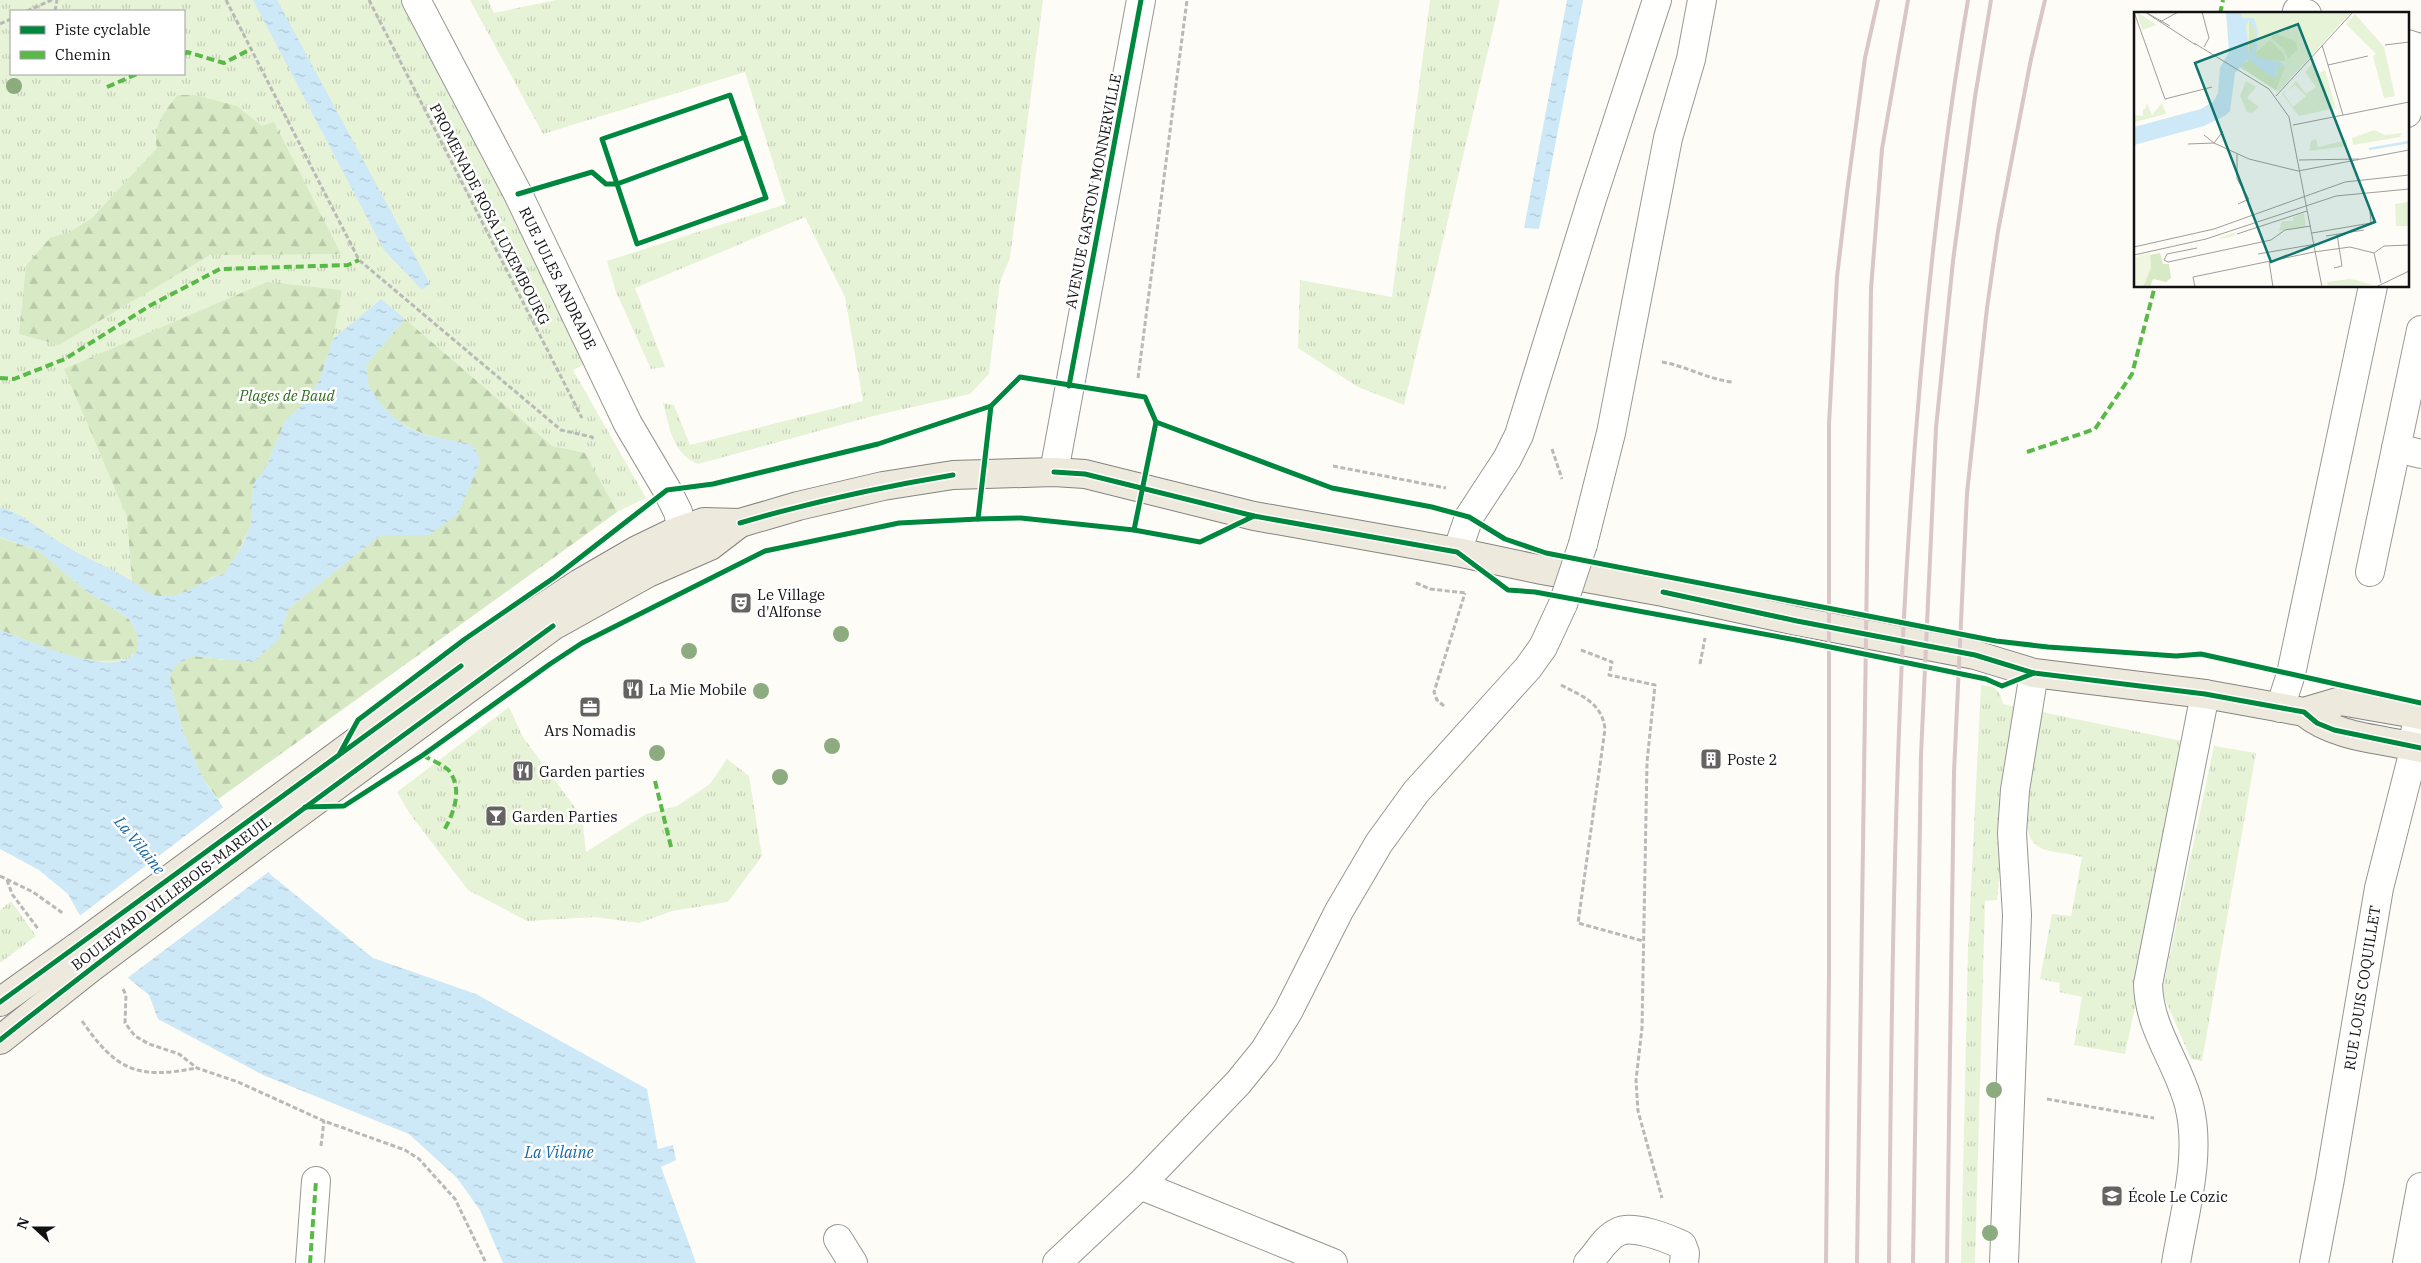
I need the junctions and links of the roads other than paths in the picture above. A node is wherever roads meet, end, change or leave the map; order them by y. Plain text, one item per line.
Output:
1 (416, 0) edge
2 (1141, 0) edge
3 (1657, 0) edge
4 (1702, 0) edge
5 (2408, 44) edge
6 (2408, 108) edge
7 (2373, 288) edge
8 (2421, 330) edge
9 (2408, 451) edge
10 (1054, 472) junction
11 (740, 523) junction
12 (682, 530) junction
13 (1457, 552) junction
14 (2370, 572) dead end
15 (2034, 673) junction
16 (2205, 694) junction
17 (2292, 710) junction
18 (2420, 715) edge
19 (2417, 747) edge
20 (250, 834) junction
21 (85, 957) junction
22 (0, 1002) edge
23 (0, 1040) edge
24 (316, 1181) dead end
25 (1140, 1185) junction
26 (2421, 1187) edge
27 (838, 1239) dead end
28 (310, 1263) edge
29 (853, 1263) edge
30 (1057, 1263) edge
31 (1333, 1263) edge
32 (1588, 1263) edge
33 (1684, 1263) edge
34 (2004, 1263) edge
35 (2176, 1263) edge
36 (2314, 1263) edge
37 (2407, 1263) edge

1 - 12 street, RUE JULES ANDRADE
2 - 10 street, AVENUE GASTON MONNERVILLE
3 - 13 street
4 - 25 street, bridge
5 - 6 street
7 - 17 street
8 - 9 street
9 - 14 street
10 - 11 main road
10 - 13 main road
11 - 12 main road, BOULEVARD VILLEBOIS-MAREUIL
11 - 20 main road, BOULEVARD VILLEBOIS-MAREUIL
12 - 20 main road, BOULEVARD VILLEBOIS-MAREUIL
13 - 15 main road
15 - 16 main road
15 - 34 street
16 - 17 main road
16 - 35 street
17 - 18 main road
17 - 19 main road
18 - 19 street, RUE LOUIS COQUILLET
19 - 36 street, RUE LOUIS COQUILLET
20 - 21 main road, BOULEVARD VILLEBOIS-MAREUIL, bridge
21 - 22 main road, BOULEVARD VILLEBOIS-MAREUIL
21 - 23 main road, BOULEVARD VILLEBOIS-MAREUIL
24 - 28 street
25 - 30 street
25 - 31 street
26 - 37 street
27 - 29 street
32 - 33 street

